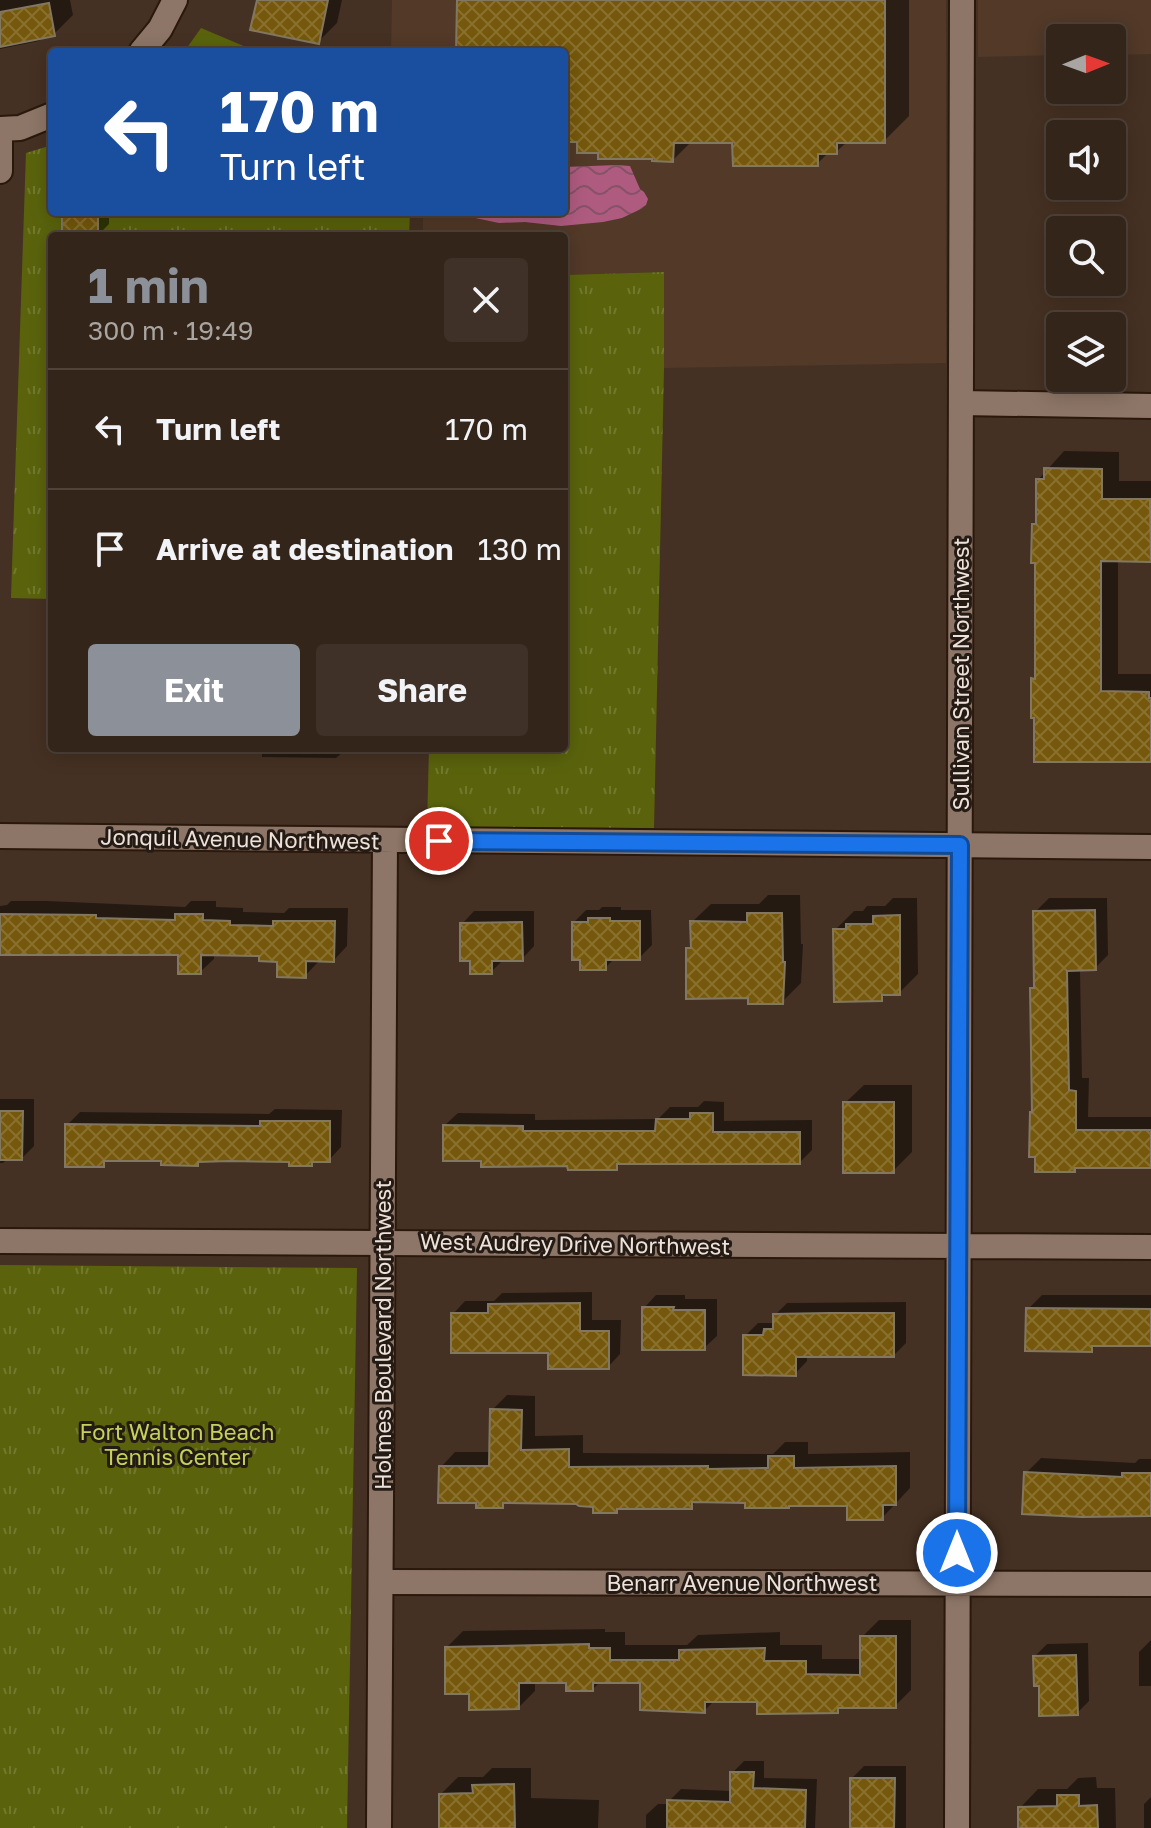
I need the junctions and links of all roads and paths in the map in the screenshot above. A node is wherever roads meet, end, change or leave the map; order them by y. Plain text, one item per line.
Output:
1 (175, 0) edge
2 (962, 0) edge
3 (144, 48) edge
4 (48, 117) edge
5 (0, 129) edge
6 (0, 171) edge
7 (961, 403) junction
8 (1151, 406) edge
9 (0, 836) edge
10 (385, 841) junction
11 (960, 845) junction
12 (1151, 847) edge
13 (0, 1241) edge
14 (384, 1241) junction
15 (959, 1247) junction
16 (1151, 1247) edge
17 (381, 1582) junction
18 (957, 1583) junction
19 (1151, 1584) edge
20 (379, 1828) edge
21 (957, 1828) edge

1 - 3 street
2 - 7 street, Sullivan Street Northwest
4 - 5 street
5 - 6 street
7 - 8 street
7 - 11 street, Sullivan Street Northwest
9 - 10 street, Jonquil Avenue Northwest
10 - 11 street, Jonquil Avenue Northwest
10 - 14 street, Holmes Boulevard Northwest
11 - 12 street, Jonquil Avenue Northwest
11 - 15 street, Sullivan Street Northwest
13 - 14 street, West Audrey Drive Northwest
14 - 15 street, West Audrey Drive Northwest
14 - 17 street, Holmes Boulevard Northwest
15 - 16 street, West Audrey Drive Northwest
15 - 18 street, Sullivan Street Northwest
17 - 18 street, Benarr Avenue Northwest
17 - 20 street, Holmes Boulevard Northwest
18 - 19 street, Benarr Avenue Northwest
18 - 21 street, Sullivan Street Northwest

